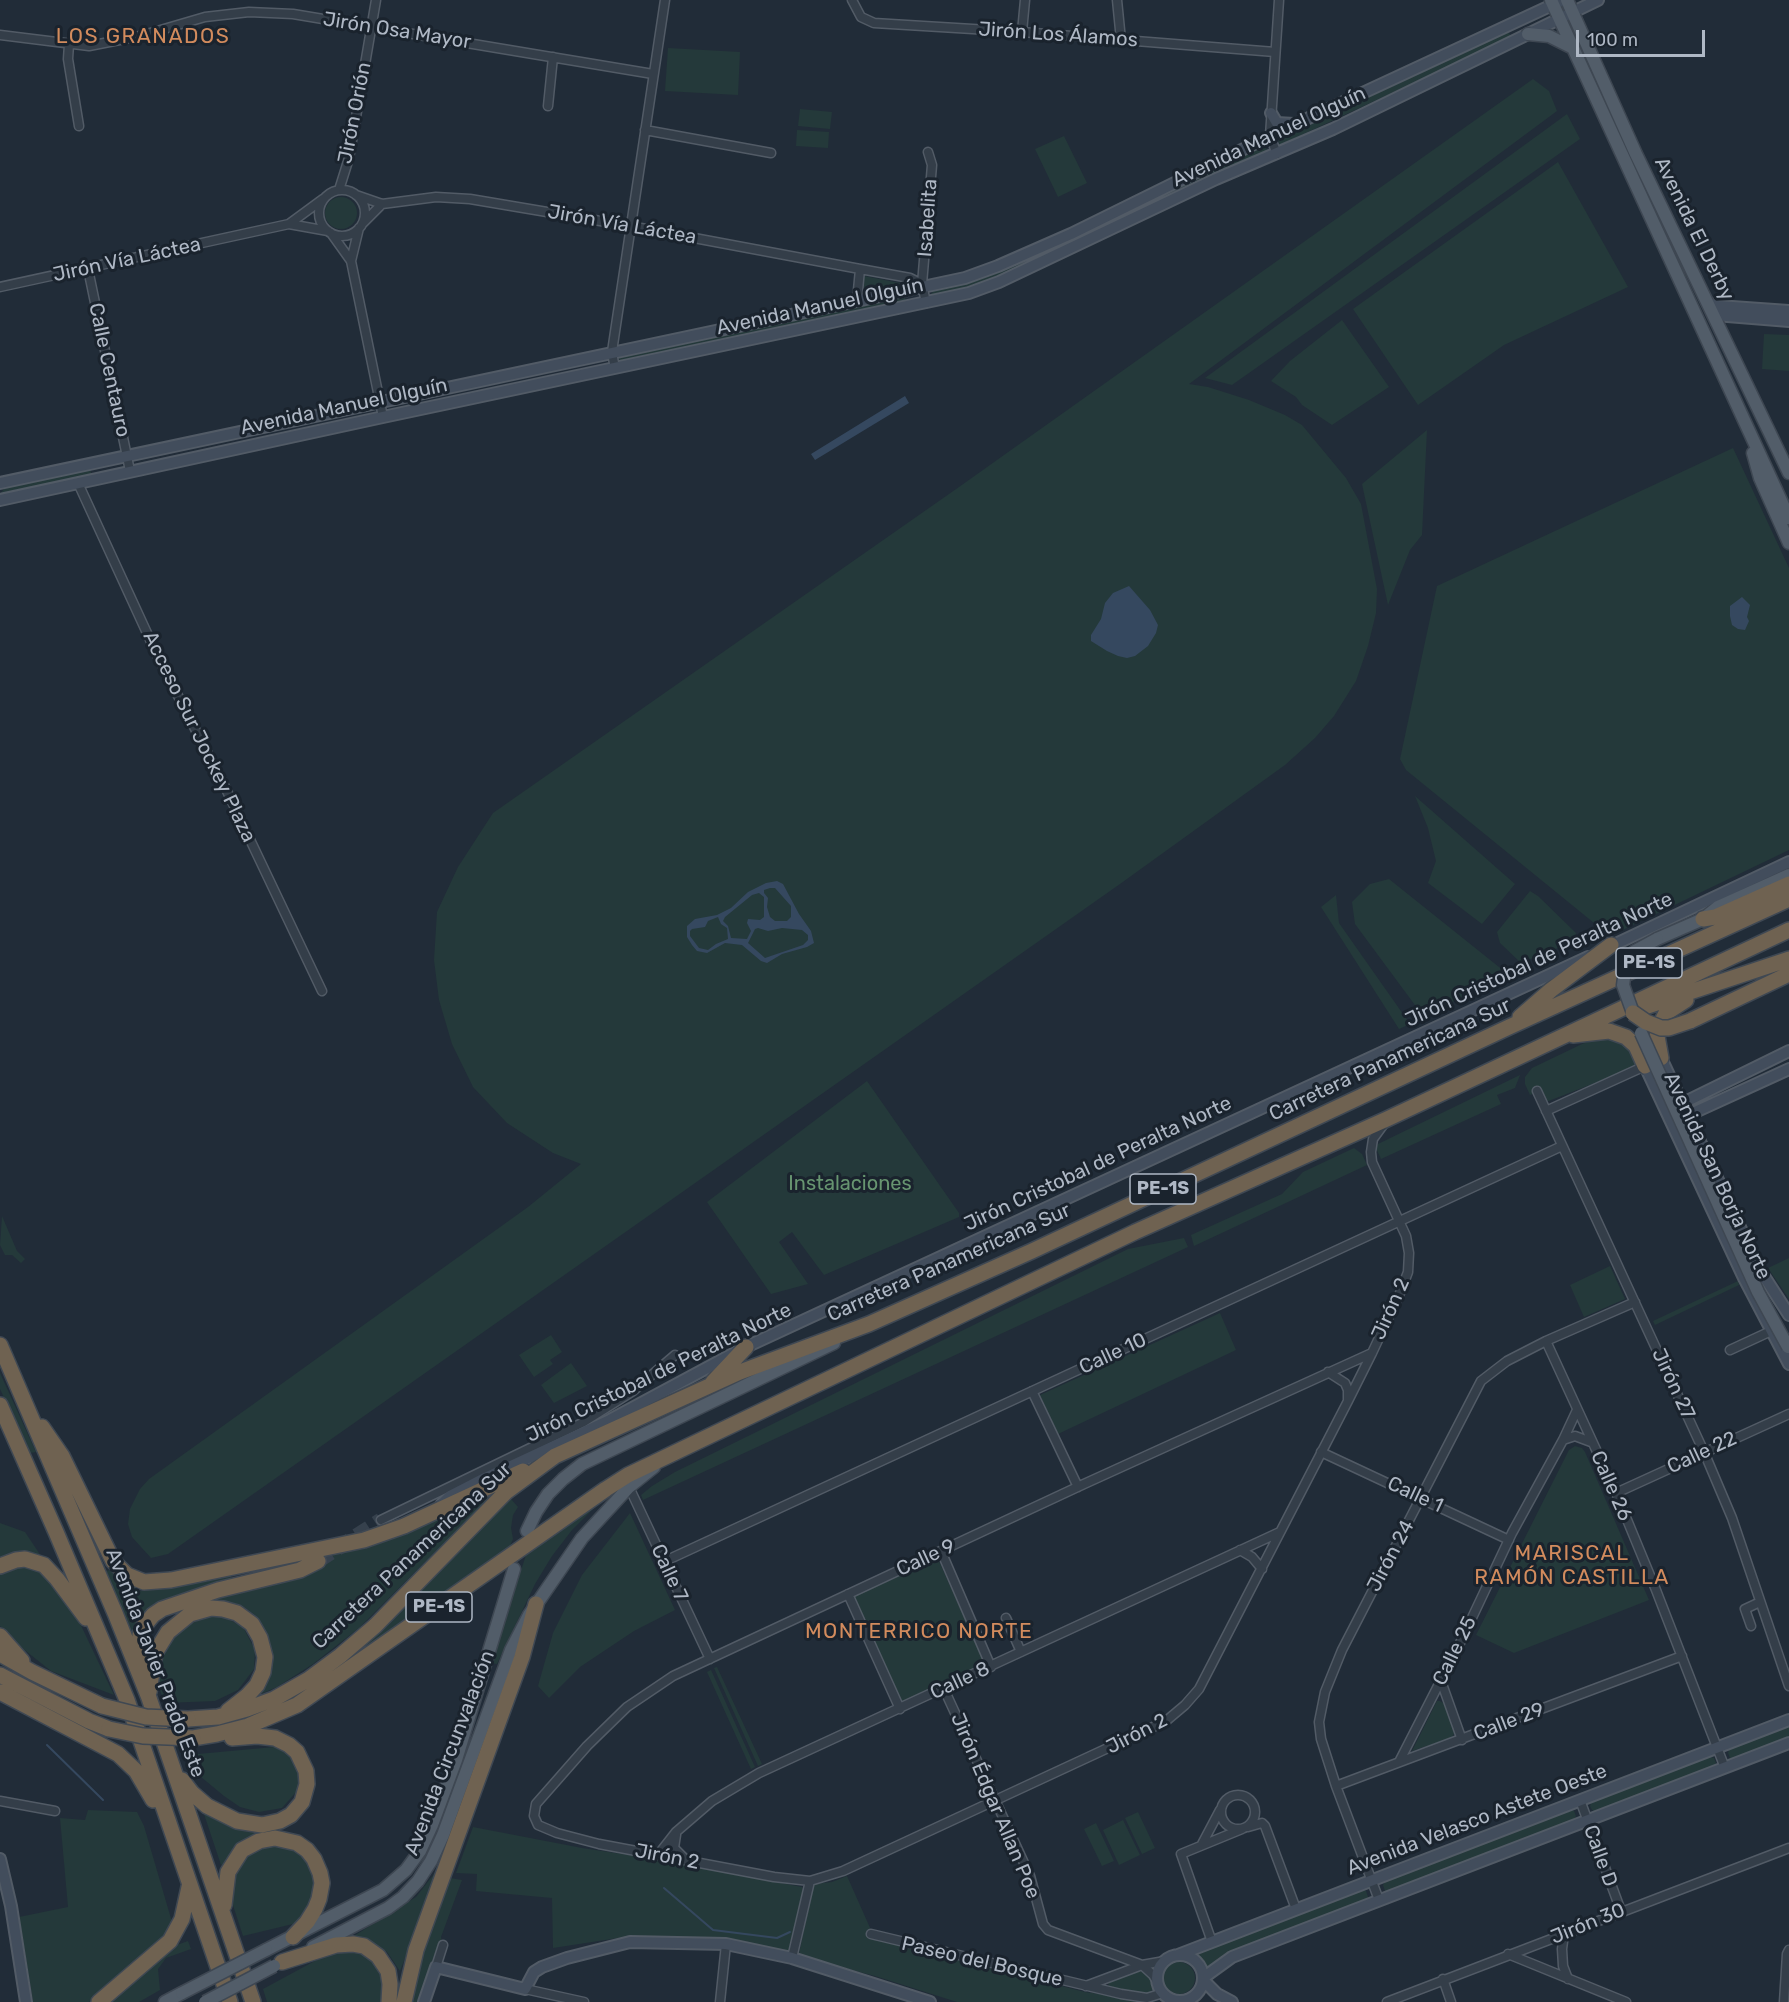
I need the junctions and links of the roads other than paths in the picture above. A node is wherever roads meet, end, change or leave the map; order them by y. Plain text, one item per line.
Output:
1 (376, 0) edge
2 (665, 0) edge
3 (852, 0) edge
4 (1025, 0) edge
5 (1117, 0) edge
6 (1279, 0) edge
7 (1558, 1) edge
8 (1592, 1) edge
9 (1572, 13) junction
10 (1558, 20) junction
11 (371, 28) junction
12 (1022, 32) junction
13 (1528, 34) junction
14 (0, 35) edge
15 (1121, 40) junction
16 (69, 44) junction
17 (1571, 47) junction
18 (1275, 52) junction
19 (554, 57) junction
20 (653, 74) junction
21 (548, 106) dead end
22 (1608, 108) junction
23 (1271, 113) junction
24 (1297, 124) junction
25 (79, 126) dead end
26 (645, 130) junction
27 (1270, 136) junction
28 (928, 152) dead end
29 (771, 153) dead end
30 (1277, 154) junction
31 (339, 190) junction
32 (356, 195) junction
33 (324, 198) junction
34 (382, 204) junction
35 (289, 224) junction
36 (360, 226) junction
37 (630, 226) junction
38 (330, 232) junction
39 (1071, 234) junction
40 (1078, 246) junction
41 (351, 261) junction
42 (88, 269) junction
43 (860, 269) junction
44 (922, 286) junction
45 (0, 287) edge
46 (857, 301) junction
47 (926, 303) junction
48 (1708, 303) junction
49 (1789, 311) edge
50 (1715, 315) junction
51 (1789, 321) edge
52 (612, 353) junction
53 (615, 368) junction
54 (380, 402) junction
55 (383, 417) junction
56 (1747, 426) junction
57 (127, 456) junction
58 (96, 462) junction
59 (130, 471) junction
60 (1789, 473) edge
61 (100, 478) junction
62 (0, 483) edge
63 (78, 483) junction
64 (0, 501) edge
65 (1789, 518) edge
66 (1789, 543) edge
67 (1789, 862) edge
68 (1789, 875) edge
69 (1789, 884) edge
70 (1789, 899) edge
71 (1703, 919) junction
72 (1789, 930) edge
73 (1611, 945) junction
74 (1789, 958) edge
75 (1789, 974) edge
76 (1712, 985) junction
77 (322, 991) dead end
78 (1610, 1013) junction
79 (1633, 1013) junction
80 (1509, 1027) junction
81 (1564, 1035) junction
82 (1786, 1052) edge
83 (1661, 1058) joint
84 (1645, 1066) junction
85 (1789, 1067) edge
86 (1537, 1091) dead end
87 (1681, 1103) junction
88 (1546, 1111) junction
89 (1665, 1111) junction
90 (1687, 1115) junction
91 (1387, 1119) junction
92 (1671, 1123) junction
93 (1562, 1146) junction
94 (1399, 1221) junction
95 (1635, 1302) junction
96 (1789, 1315) edge
97 (869, 1324) junction
98 (1771, 1331) junction
99 (1546, 1341) junction
100 (0, 1345) edge
101 (746, 1347) junction
102 (1789, 1348) edge
103 (1730, 1350) dead end
104 (1372, 1353) junction
105 (675, 1355) dead end
106 (1789, 1364) edge
107 (1328, 1372) junction
108 (712, 1385) junction
109 (1032, 1391) junction
110 (1348, 1401) junction
111 (0, 1405) edge
112 (28, 1410) junction
113 (1577, 1410) junction
114 (1789, 1414) edge
115 (1563, 1440) junction
116 (1591, 1442) junction
117 (674, 1452) junction
118 (1321, 1452) junction
119 (1704, 1452) junction
120 (555, 1456) junction
121 (629, 1487) junction
122 (1078, 1487) junction
123 (1616, 1493) junction
124 (1422, 1498) junction
125 (432, 1514) junction
126 (381, 1520) tunnel mouth
127 (527, 1531) dead end
128 (1280, 1532) junction
129 (1509, 1540) junction
130 (1240, 1550) junction
131 (941, 1551) junction
132 (318, 1561) tunnel mouth
133 (663, 1562) junction
134 (0, 1566) edge
135 (514, 1569) dead end
136 (1262, 1569) junction
137 (848, 1594) junction
138 (1760, 1602) junction
139 (536, 1604) junction
140 (1006, 1618) dead end
141 (1751, 1626) dead end
142 (0, 1636) edge
143 (101, 1637) junction
144 (1021, 1653) junction
145 (0, 1654) edge
146 (1682, 1656) junction
147 (710, 1659) junction
148 (991, 1667) junction
149 (138, 1671) junction
150 (32, 1672) junction
151 (0, 1675) edge
152 (1441, 1681) junction
153 (1789, 1686) edge
154 (944, 1689) junction
155 (0, 1692) edge
156 (149, 1698) junction
157 (900, 1709) junction
158 (218, 1717) junction
159 (1789, 1720) edge
160 (193, 1737) junction
161 (1462, 1740) junction
162 (1789, 1743) edge
163 (1718, 1748) junction
164 (1399, 1762) junction
165 (1725, 1768) junction
166 (176, 1771) junction
167 (1335, 1786) junction
168 (1580, 1800) junction
169 (0, 1801) edge
170 (996, 1801) junction
171 (1221, 1807) junction
172 (55, 1811) dead end
173 (1587, 1821) junction
174 (538, 1825) joint
175 (1244, 1828) junction
176 (677, 1831) junction
177 (173, 1836) junction
178 (1203, 1844) junction
179 (1789, 1848) edge
180 (658, 1855) junction
181 (0, 1859) edge
182 (690, 1862) junction
183 (1371, 1880) junction
184 (810, 1881) junction
185 (190, 1884) junction
186 (1379, 1900) junction
187 (1296, 1909) junction
188 (1620, 1911) junction
189 (224, 1917) junction
190 (871, 1934) dead end
191 (1564, 1934) junction
192 (292, 1937) junction
193 (1212, 1942) junction
194 (726, 1944) junction
195 (443, 1945) dead end
196 (1789, 1950) edge
197 (1508, 1954) junction
198 (1178, 1955) junction
199 (792, 1958) junction
200 (1166, 1961) junction
201 (278, 1964) junction
202 (1142, 1965) junction
203 (1216, 1966) junction
204 (436, 1967) junction
205 (1203, 1979) junction
206 (1443, 1979) junction
207 (1568, 1979) junction
208 (1086, 1986) junction
209 (1161, 1988) junction
210 (525, 1989) junction
211 (1217, 1994) junction
212 (1196, 1998) edge
213 (1177, 2001) edge
214 (26, 2002) edge
215 (99, 2002) edge
216 (165, 2002) edge
217 (205, 2002) edge
218 (230, 2002) edge
219 (253, 2002) edge
220 (389, 2002) edge
221 (404, 2002) edge
222 (424, 2002) edge
223 (584, 2002) edge
224 (720, 2002) edge
225 (928, 2002) edge
226 (1232, 2002) edge
227 (1387, 2002) edge
228 (1451, 2002) edge
229 (1626, 2002) edge
230 (1784, 2002) edge

1 - 11 street, Jirón Orión
2 - 20 street
3 - 12 street, Jirón Los Álamos
4 - 12 street
5 - 15 street
6 - 18 street
7 - 9 main road, Avenida El Derby
7 - 10 main road, Avenida El Derby
7 - 24 street, Avenida Manuel Olguín
8 - 9 street, Avenida Manuel Olguín
9 - 10 street, Avenida Manuel Olguín
9 - 22 main road, Avenida El Derby
10 - 13 street, Avenida Manuel Olguín
10 - 17 main road, Avenida El Derby
11 - 16 street, Jirón Osa Mayor
11 - 19 street, Jirón Osa Mayor
11 - 31 street, Jirón Orión
12 - 15 street, Jirón Los Álamos
13 - 17 main road
13 - 30 street, Avenida Manuel Olguín
14 - 16 street, Jirón Osa Mayor
15 - 18 street, Jirón Los Álamos
16 - 25 street
17 - 22 main road, Avenida El Derby
18 - 23 street
19 - 20 street, Jirón Osa Mayor
19 - 21 street
20 - 26 street
22 - 48 main road, Avenida El Derby
22 - 56 main road, Avenida El Derby
23 - 24 street
23 - 27 street
24 - 27 street, Avenida Manuel Olguín
26 - 29 street
26 - 37 street
27 - 30 street
27 - 39 street, Avenida Manuel Olguín
28 - 44 street, Isabelita
30 - 40 street, Avenida Manuel Olguín
31 - 32 street
31 - 33 street
32 - 34 street, Jirón Vía Láctea
32 - 36 street
33 - 35 street, Jirón Vía Láctea
33 - 38 street
34 - 36 street
34 - 37 street, Jirón Vía Láctea
35 - 38 street, Jirón Vía Láctea
35 - 42 street, Jirón Vía Láctea
36 - 38 street
36 - 41 street
37 - 43 street, Jirón Vía Láctea
37 - 52 street
38 - 41 street
39 - 40 street
39 - 44 street, Avenida Manuel Olguín
40 - 47 street, Avenida Manuel Olguín
41 - 54 street
42 - 45 street, Jirón Vía Láctea
42 - 57 street, Calle Centauro
43 - 44 street, Jirón Vía Láctea
43 - 46 street
44 - 46 street, Avenida Manuel Olguín
44 - 47 street, Isabelita
46 - 52 street, Avenida Manuel Olguín
47 - 53 street, Avenida Manuel Olguín
48 - 49 street
48 - 50 main road, Avenida El Derby
50 - 51 street
50 - 60 main road, Avenida El Derby
52 - 53 street
52 - 54 street, Avenida Manuel Olguín
53 - 55 street, Avenida Manuel Olguín
54 - 55 street
54 - 57 street, Avenida Manuel Olguín
55 - 59 street, Avenida Manuel Olguín
56 - 65 main road
56 - 66 main road
57 - 58 street, Avenida Manuel Olguín
57 - 59 street, Calle Centauro
58 - 61 street
58 - 62 street, Avenida Manuel Olguín
59 - 61 street, Avenida Manuel Olguín
61 - 63 street, Avenida Manuel Olguín
63 - 64 street, Avenida Manuel Olguín
63 - 77 street, Acceso Sur Jockey Plaza
67 - 73 street, Jirón Cristobal de Peralta Norte
68 - 71 main road
69 - 71 highway
70 - 80 highway, Carretera Panamericana Sur / PE-1S
71 - 79 main road, bridge
72 - 78 highway, PE-1S
73 - 80 highway
73 - 101 street, Jirón Cristobal de Peralta Norte
74 - 76 highway
75 - 79 highway, bridge
76 - 78 highway
76 - 83 highway
78 - 81 highway, PE-1S
79 - 102 main road, bridge
80 - 97 highway, Carretera Panamericana Sur / PE-1S
81 - 84 highway
81 - 91 highway, PE-1S
82 - 85 street
82 - 87 street
83 - 87 street, Avenida San Borja Norte
84 - 88 street
84 - 89 street, Avenida San Borja Norte
85 - 90 street
86 - 88 street, Jirón 27
87 - 89 street
87 - 90 street, Avenida San Borja Norte
88 - 93 street, Jirón 27
89 - 92 street, Avenida San Borja Norte
90 - 92 street
90 - 96 street, Avenida San Borja Norte
91 - 94 street, Jirón 2
91 - 117 highway, Carretera Panamericana Sur / PE-1S
92 - 98 street, Avenida San Borja Norte
93 - 94 street, Calle 10
93 - 95 street, Jirón 27
94 - 104 street, Jirón 2
94 - 109 street, Calle 10
95 - 99 street, Jirón 24
95 - 119 street, Jirón 27
97 - 108 highway, Carretera Panamericana Sur / PE-1S
97 - 127 main road
98 - 103 street
98 - 106 street, Avenida San Borja Norte
99 - 113 street, Calle 26
99 - 124 street, Jirón 24
100 - 112 highway, Avenida Javier Prado Este
101 - 108 highway
101 - 125 street, Jirón Cristobal de Peralta Norte
104 - 107 street, Calle 9
104 - 110 street, Jirón 2
105 - 126 street
107 - 110 street
107 - 122 street, Calle 9
108 - 120 highway, Carretera Panamericana Sur / PE-1S
109 - 122 street
109 - 133 street, Calle 10
110 - 118 street, Jirón 2
111 - 143 highway, Avenida Javier Prado Este
112 - 125 highway
112 - 149 highway, Avenida Javier Prado Este
113 - 115 street, Calle 25
113 - 116 street, Calle 26
114 - 119 street, Calle 22
115 - 116 street
115 - 129 street, Calle 25
116 - 123 street, Calle 26
117 - 121 main road, Avenida Circunvalación
117 - 160 highway, Carretera Panamericana Sur / PE-1S
118 - 124 street, Calle 1
118 - 128 street, Jirón 2
119 - 123 street, Calle 22
119 - 138 street, Jirón 27
120 - 125 highway
120 - 158 highway, Carretera Panamericana Sur / PE-1S
121 - 133 street, Calle 7
121 - 139 main road, Avenida Circunvalación
122 - 131 street, Calle 9
123 - 146 street, Calle 26
124 - 129 street, Calle 1
124 - 167 street, Jirón 24
128 - 130 street, Calle 8
128 - 136 street, Jirón 2
129 - 152 street, Calle 25
130 - 136 street
130 - 144 street, Calle 8
131 - 137 street, Calle 9
131 - 148 street
132 - 149 highway
133 - 147 street, Calle 7
134 - 143 highway
135 - 192 main road, Avenida Circunvalación
136 - 170 street, Jirón 2
137 - 147 street, Calle 9
137 - 157 street
138 - 141 street
138 - 153 street, Jirón 27
139 - 201 main road, Avenida Circunvalación
139 - 221 highway
140 - 144 street
142 - 150 highway
143 - 177 highway, Avenida Javier Prado Este
144 - 148 street, Calle 8
145 - 150 highway, PE-1S
146 - 161 street, Calle 29
146 - 163 street, Calle 26
147 - 174 street, Calle 9
148 - 154 street, Calle 8
149 - 156 highway, Avenida Javier Prado Este
150 - 158 highway, Carretera Panamericana Sur / PE-1S, bridge
151 - 160 highway, Carretera Panamericana Sur / PE-1S, bridge
152 - 161 street
152 - 164 street, Calle 25
154 - 157 street, Calle 8
154 - 170 street, Jirón Édgar Allan Poe
155 - 177 highway
156 - 158 highway
156 - 166 highway, Avenida Javier Prado Este
157 - 176 street, Calle 8
159 - 163 street, Avenida Velasco Astete Oeste
160 - 166 highway
161 - 164 street, Calle 29
162 - 165 street, Avenida Velasco Astete Oeste
163 - 165 street, Calle 26
163 - 168 street, Avenida Velasco Astete Oeste
164 - 167 street, Calle 29
165 - 173 street, Avenida Velasco Astete Oeste
166 - 189 highway, Avenida Javier Prado Este
167 - 183 street, Jirón 24
168 - 173 street, Calle D
168 - 183 street, Avenida Velasco Astete Oeste
169 - 172 street
170 - 184 street, Jirón 2
170 - 202 street, Jirón Édgar Allan Poe
171 - 175 street
171 - 175 street
171 - 178 street
173 - 186 street, Avenida Velasco Astete Oeste
173 - 188 street, Calle D
174 - 180 street, Jirón 2
175 - 178 street
175 - 187 street
176 - 180 street, Calle 8
176 - 182 street
177 - 185 highway, Avenida Javier Prado Este
178 - 193 street
179 - 188 street, Jirón 30
180 - 182 street, Jirón 2
181 - 214 street
182 - 184 street, Jirón 2
183 - 186 street, Jirón 24
183 - 187 street, Avenida Velasco Astete Oeste
184 - 199 street
185 - 215 highway
185 - 218 highway, Avenida Javier Prado Este
186 - 203 street, Avenida Velasco Astete Oeste
187 - 193 street, Avenida Velasco Astete Oeste
188 - 191 street, Jirón 30
189 - 192 highway
189 - 219 highway, Avenida Javier Prado Este
190 - 208 street, Paseo del Bosque
191 - 197 street, Jirón 30
191 - 207 street
192 - 216 main road, Avenida Circunvalación, bridge
193 - 198 street, Avenida Velasco Astete Oeste
194 - 199 street
194 - 210 street
194 - 224 street
195 - 204 street
196 - 230 street
197 - 206 street, Jirón 30
197 - 207 street
198 - 200 street
198 - 205 street
199 - 225 street
200 - 202 street
200 - 209 street
201 - 217 main road, Avenida Circunvalación, bridge
201 - 220 highway
202 - 208 street
202 - 209 street
203 - 205 street, Avenida Velasco Astete Oeste
203 - 211 street
204 - 210 street
204 - 222 street
205 - 211 street
205 - 212 street
206 - 227 street, Jirón 30
206 - 228 street
207 - 229 street
208 - 209 street, Paseo del Bosque
209 - 213 street
210 - 223 street
211 - 226 street
212 - 213 street

